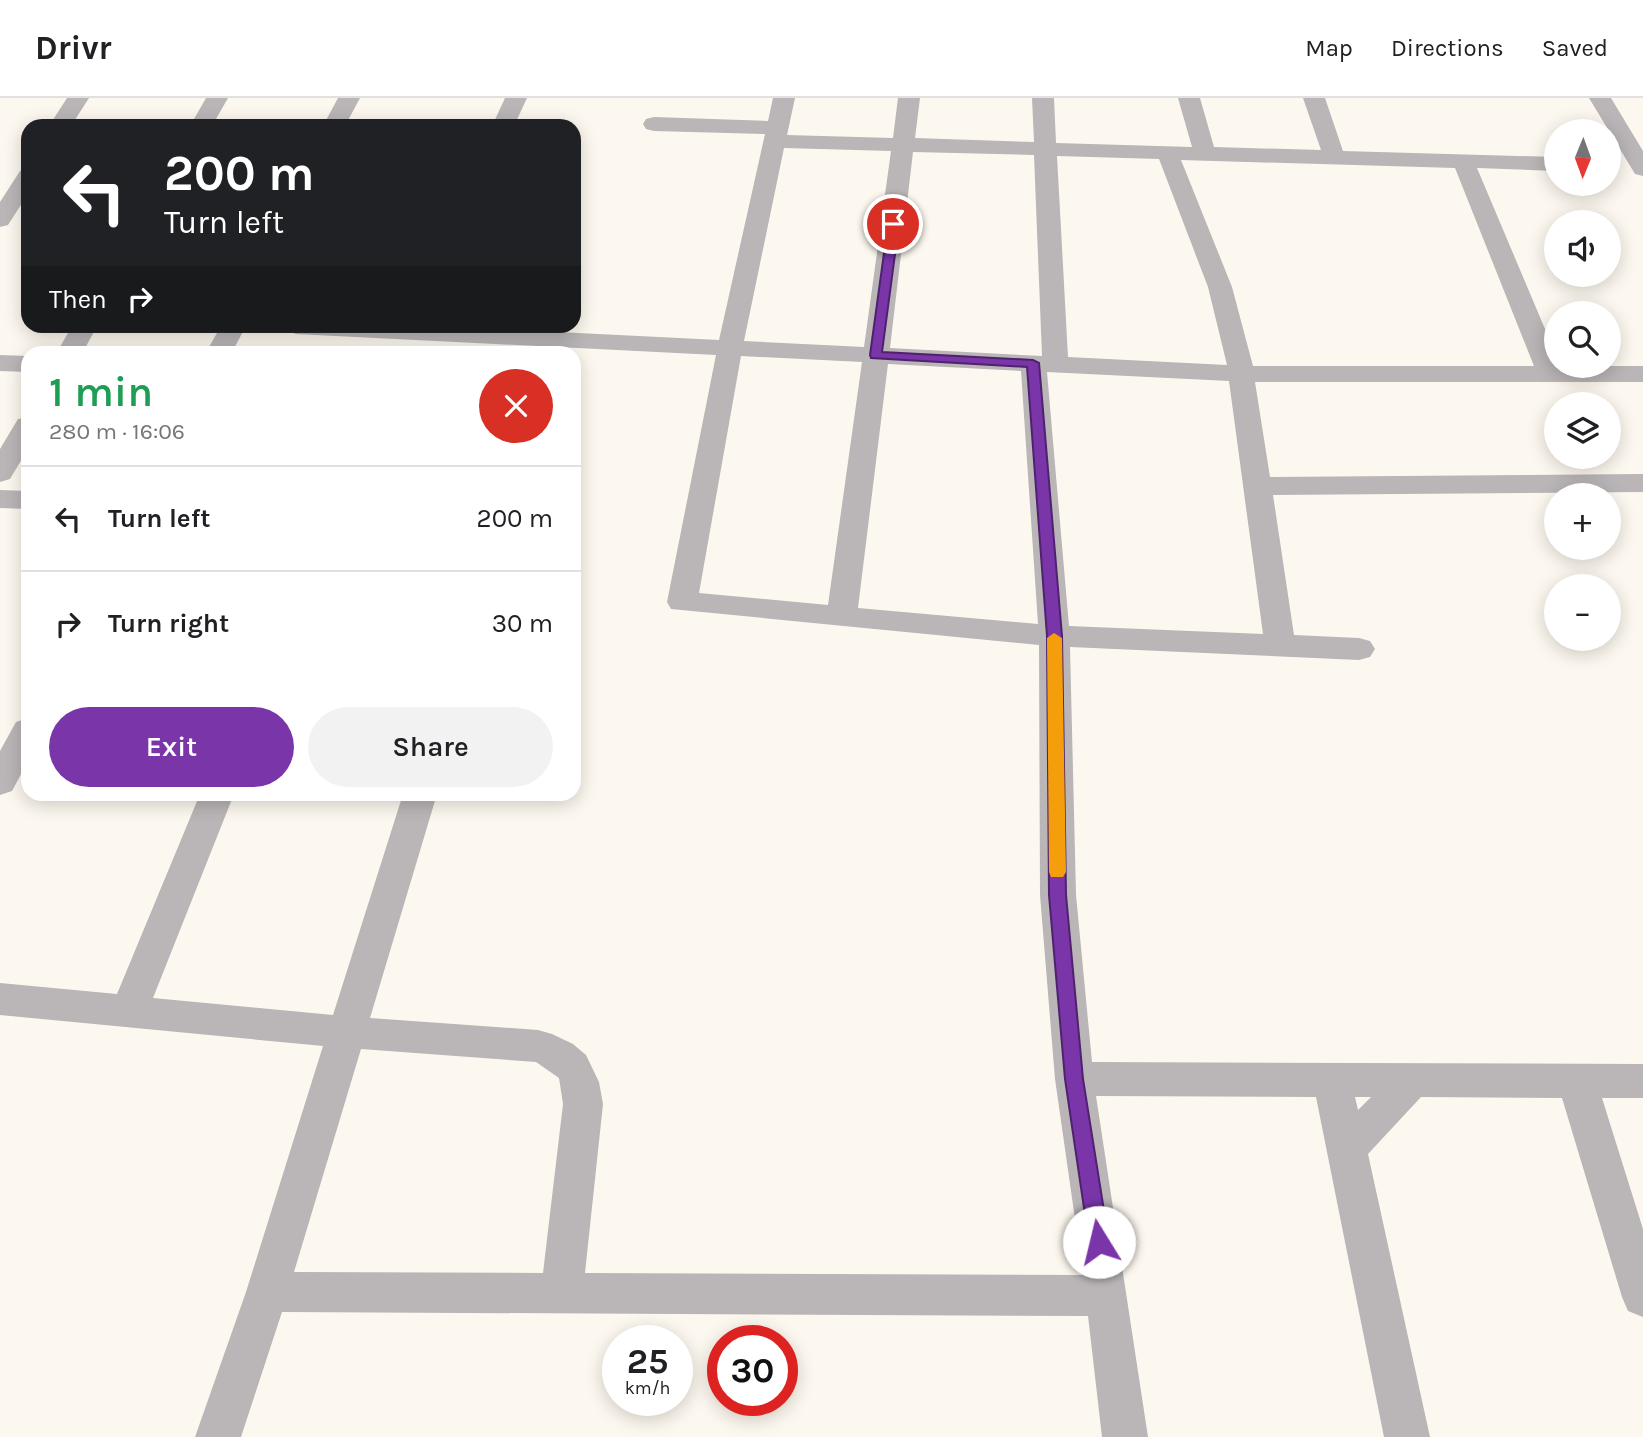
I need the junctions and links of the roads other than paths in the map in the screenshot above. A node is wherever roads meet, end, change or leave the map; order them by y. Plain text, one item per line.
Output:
1 (78, 98) edge
2 (217, 98) edge
3 (349, 98) edge
4 (516, 98) edge
5 (784, 98) edge
6 (909, 98) edge
7 (1043, 98) edge
8 (1189, 98) edge
9 (1314, 98) edge
10 (1600, 98) edge
11 (64, 119) edge
12 (205, 119) edge
13 (338, 119) edge
14 (506, 119) edge
15 (654, 124) dead end
16 (776, 134) junction
17 (904, 145) junction
18 (1044, 149) junction
19 (1167, 152) junction
20 (1205, 153) junction
21 (1334, 157) junction
22 (1463, 161) junction
23 (1544, 164) edge
24 (1637, 167) edge
25 (21, 188) edge
26 (10, 206) edge
27 (364, 333) edge
28 (403, 337) edge
29 (558, 346) edge
30 (581, 346) edge
31 (730, 348) junction
32 (876, 355) junction
33 (1544, 358) edge
34 (0, 363) edge
35 (21, 364) edge
36 (1044, 364) junction
37 (1241, 374) junction
38 (1621, 374) edge
39 (1643, 374) edge
40 (1544, 375) edge
41 (21, 437) edge
42 (0, 473) edge
43 (1643, 483) edge
44 (1258, 486) junction
45 (0, 499) edge
46 (21, 500) edge
47 (842, 617) junction
48 (1054, 636) junction
49 (1280, 644) junction
50 (1359, 649) dead end
51 (21, 749) edge
52 (10, 780) edge
53 (214, 801) edge
54 (418, 801) edge
55 (0, 999) edge
56 (129, 1010) junction
57 (347, 1032) junction
58 (1074, 1079) junction
59 (1332, 1079) junction
60 (1413, 1079) junction
61 (1577, 1081) junction
62 (1643, 1081) edge
63 (1347, 1149) junction
64 (267, 1292) junction
65 (562, 1293) junction
66 (1107, 1296) junction
67 (1643, 1297) edge
68 (218, 1437) edge
69 (1125, 1437) edge
70 (1407, 1437) edge

1 - 11 street
2 - 12 street
3 - 13 street
4 - 14 street
5 - 16 street
6 - 17 street
7 - 18 street
8 - 20 street
9 - 21 street
10 - 24 street
15 - 16 street
16 - 17 street
16 - 31 street
17 - 18 street
17 - 32 street
18 - 19 street
18 - 36 street
19 - 20 street
19 - 37 street
20 - 21 street
21 - 22 street
22 - 23 street
22 - 33 street
25 - 26 street
27 - 28 street
28 - 29 street
30 - 31 street
31 - 32 street
31 - 47 street
32 - 36 street
32 - 47 street
34 - 35 street
36 - 37 street
36 - 48 street
37 - 40 street
37 - 44 street
38 - 39 street
41 - 42 street
43 - 44 street
44 - 49 street
45 - 46 street
47 - 48 street
48 - 49 street
48 - 58 street
49 - 50 street
51 - 52 street
53 - 56 street
54 - 57 street
55 - 56 street
56 - 57 street
57 - 64 street
57 - 65 street
58 - 59 street
58 - 66 street
59 - 60 street
59 - 63 street
60 - 61 street
60 - 63 street
61 - 62 street
61 - 67 street
63 - 70 street
64 - 65 street
64 - 68 street
65 - 66 street
66 - 69 street

